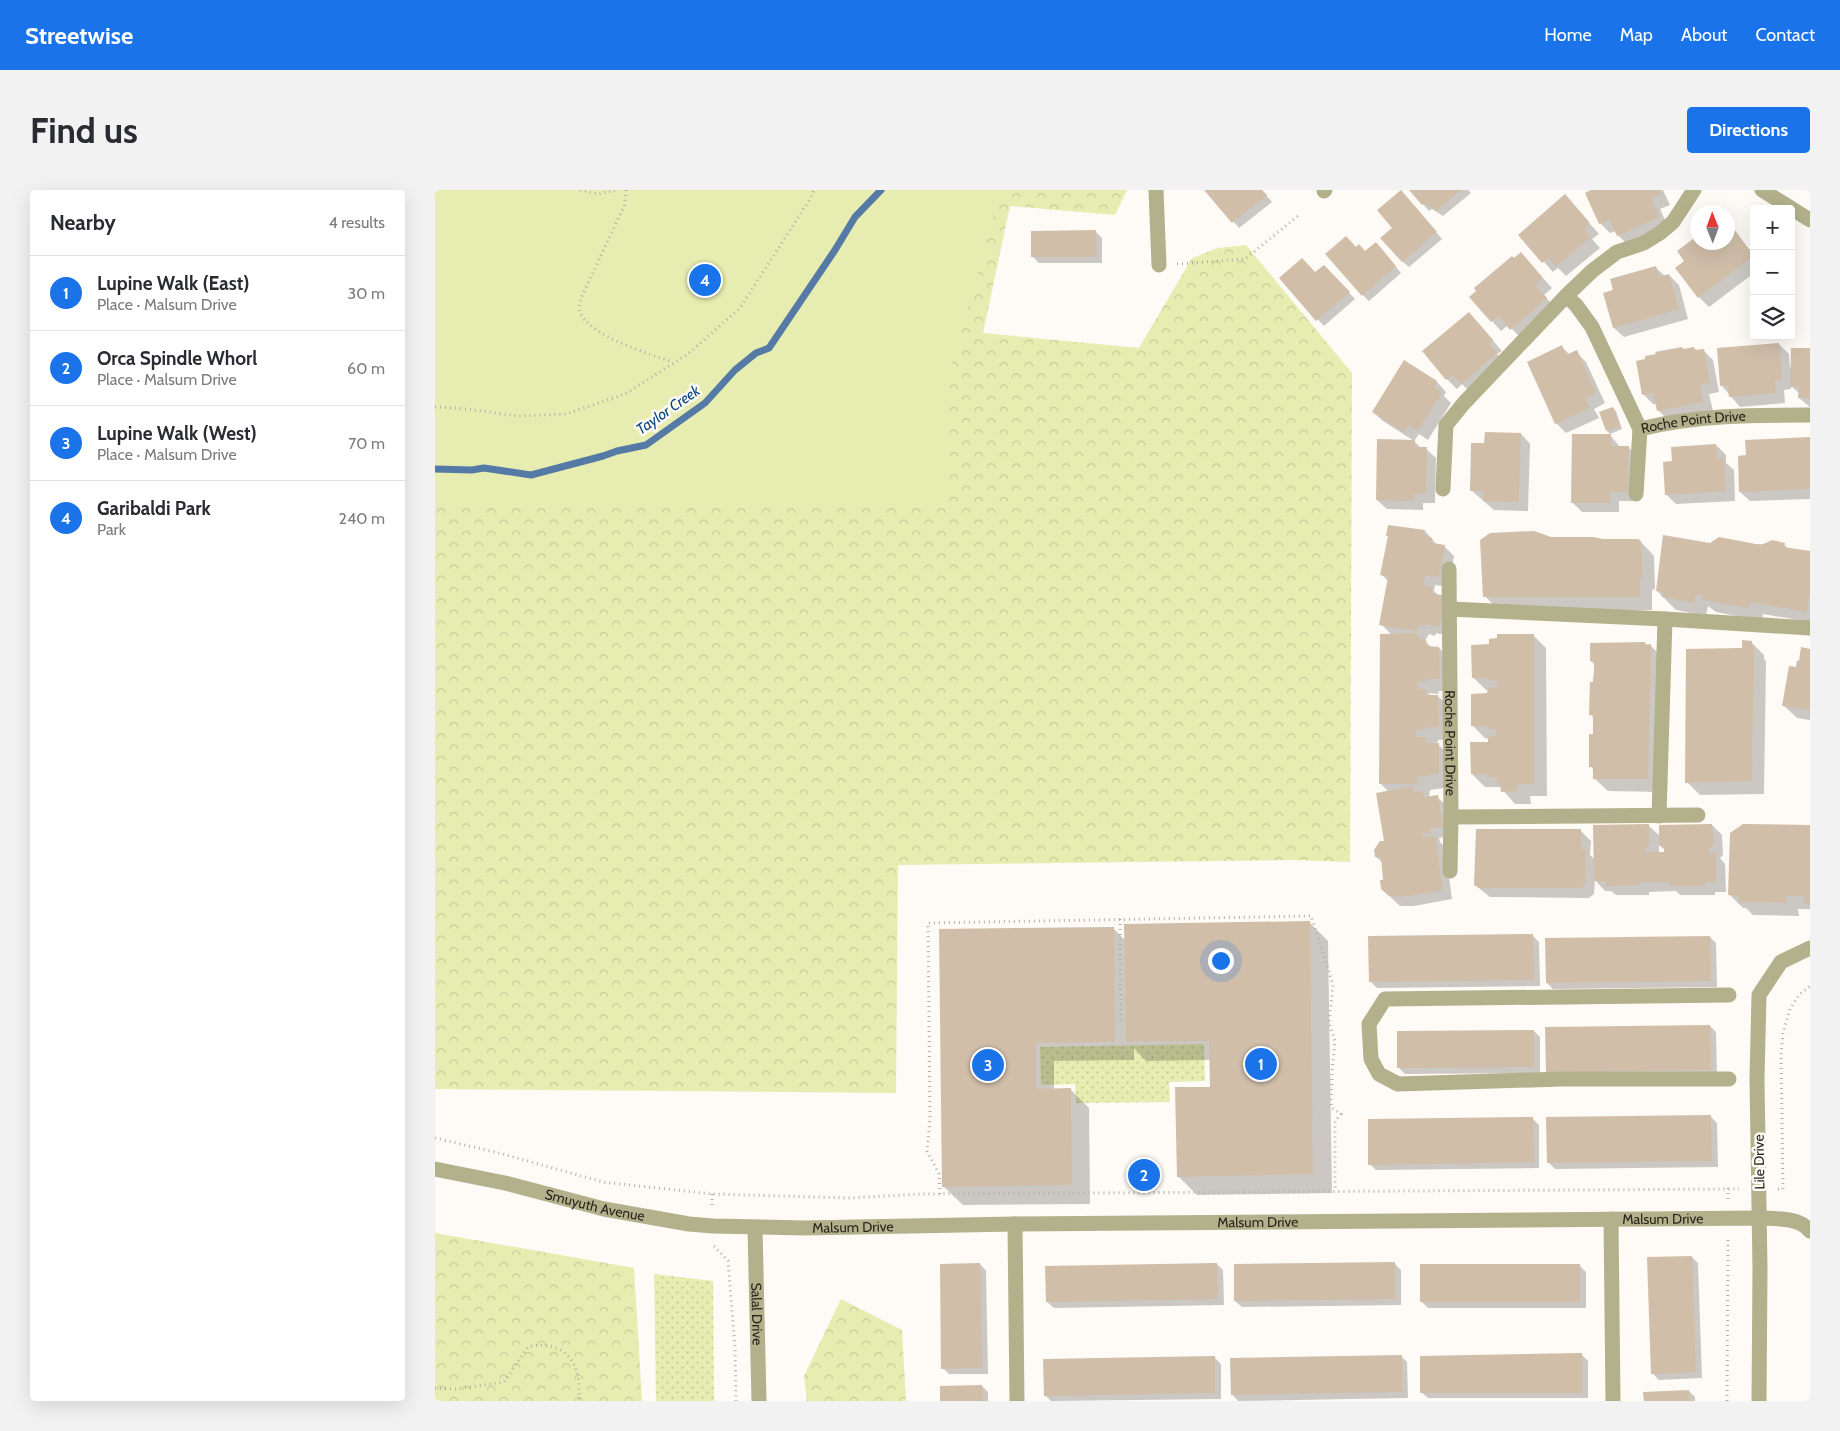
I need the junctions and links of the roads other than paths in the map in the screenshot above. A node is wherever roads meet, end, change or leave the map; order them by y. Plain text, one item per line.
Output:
1 (1156, 190) edge
2 (1694, 190) edge
3 (1763, 190) edge
4 (1810, 220) edge
5 (1159, 265) road end
6 (1566, 296) junction
7 (1810, 415) edge
8 (1640, 429) junction
9 (1443, 489) dead end
10 (1636, 494) dead end
11 (1449, 569) dead end
12 (1450, 609) junction
13 (1665, 619) junction
14 (1810, 628) edge
15 (1659, 816) junction
16 (1698, 816) dead end
17 (1451, 817) junction
18 (1450, 870) dead end
19 (1810, 948) edge
20 (1729, 995) dead end
21 (1729, 1080) dead end
22 (435, 1169) edge
23 (1760, 1218) junction
24 (1611, 1219) junction
25 (1015, 1224) junction
26 (755, 1228) junction
27 (1810, 1231) edge
28 (759, 1401) edge
29 (1017, 1401) edge
30 (1613, 1401) edge
31 (1759, 1401) edge

1 - 5 street
2 - 6 street
3 - 4 street
6 - 8 street, Roche Point Drive
6 - 9 street
7 - 8 street, Roche Point Drive
8 - 10 street
11 - 12 street, Roche Point Drive
12 - 13 street
12 - 17 street, Roche Point Drive
13 - 14 street
13 - 15 street
15 - 16 street
15 - 17 street
17 - 18 street, Roche Point Drive
19 - 23 street, Lile Drive
20 - 21 street
22 - 26 street, Smuyuth Avenue
23 - 24 street, Malsum Drive
23 - 27 street, Malsum Drive
23 - 31 street, Lile Drive
24 - 25 street, Malsum Drive
24 - 30 street
25 - 26 street, Malsum Drive
25 - 29 street
26 - 28 street, Salal Drive

